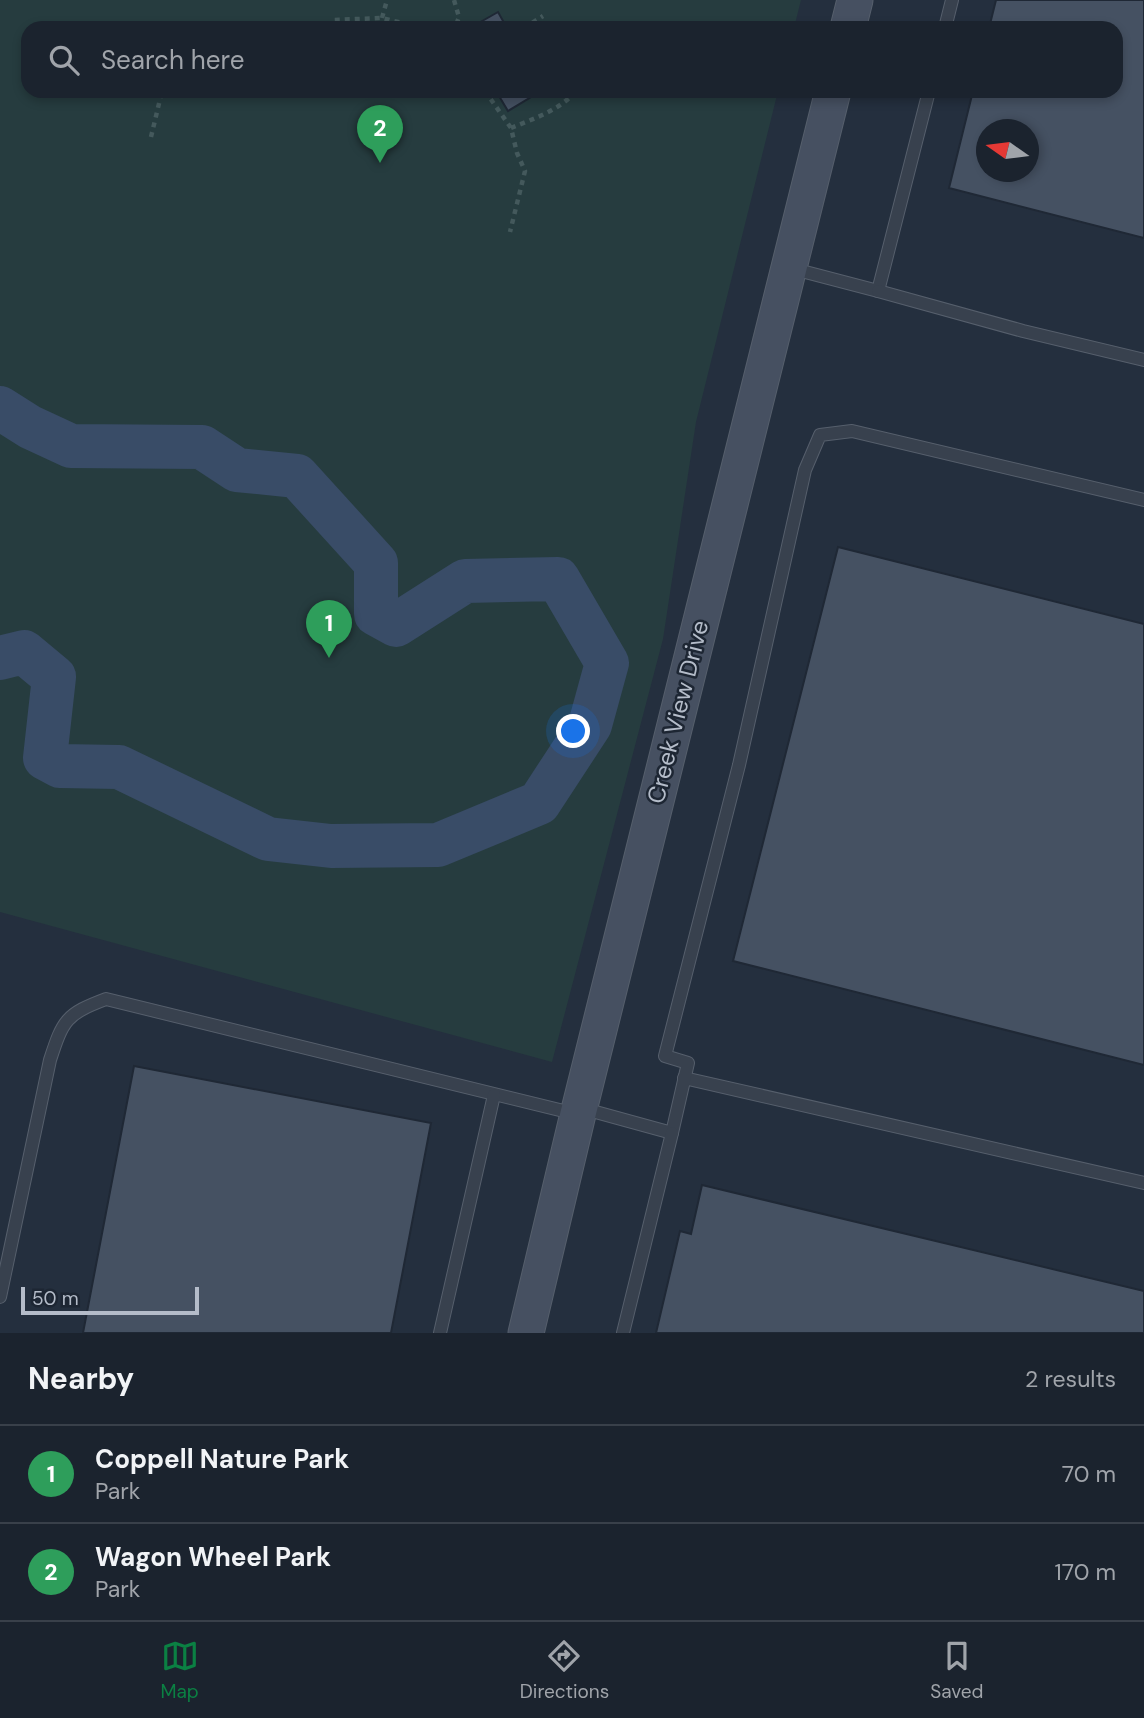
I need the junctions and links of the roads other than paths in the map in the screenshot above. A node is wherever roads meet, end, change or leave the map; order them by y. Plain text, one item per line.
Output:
1 (855, 0) edge
2 (952, 0) edge
3 (850, 21) edge
4 (947, 21) edge
5 (830, 98) edge
6 (927, 98) edge
7 (789, 268) junction
8 (878, 290) junction
9 (1144, 360) edge
10 (1144, 500) edge
11 (684, 1078) junction
12 (494, 1095) junction
13 (579, 1111) junction
14 (673, 1133) junction
15 (1144, 1183) edge
16 (0, 1297) edge
17 (440, 1333) edge
18 (526, 1333) edge
19 (623, 1333) edge

1 - 3 street
2 - 4 lane
5 - 7 street, Creek View Drive
6 - 8 lane
7 - 8 lane
7 - 13 street, Creek View Drive
8 - 9 lane
10 - 11 lane
11 - 14 lane
11 - 15 lane
12 - 13 lane
12 - 16 lane
12 - 17 lane
13 - 14 lane
13 - 18 street, Creek View Drive
14 - 19 lane

